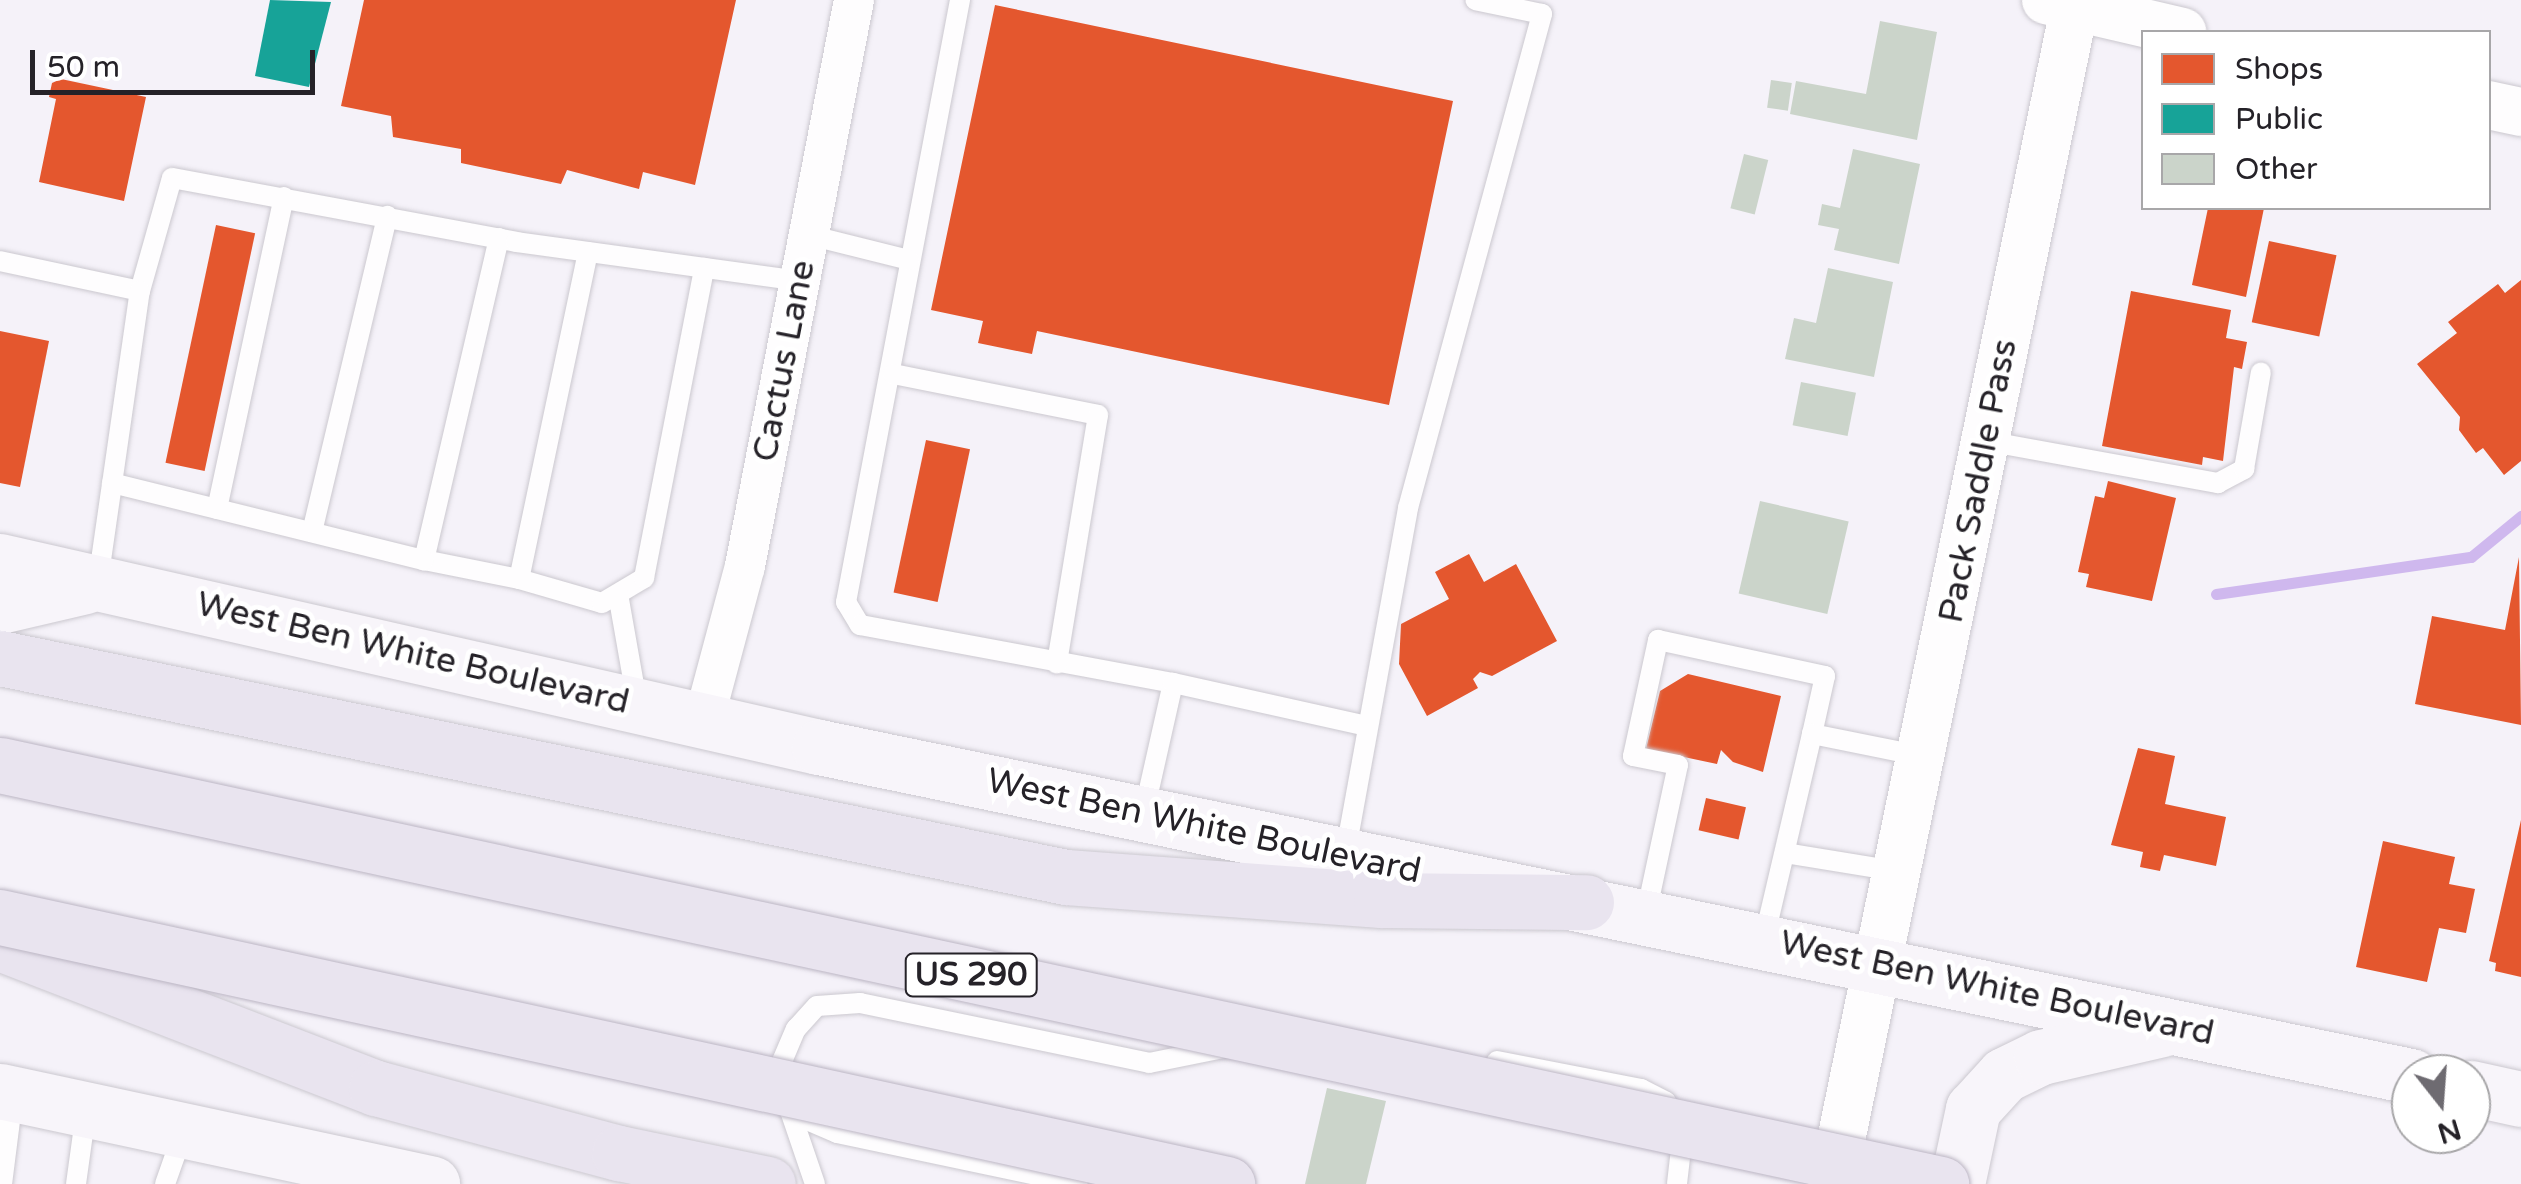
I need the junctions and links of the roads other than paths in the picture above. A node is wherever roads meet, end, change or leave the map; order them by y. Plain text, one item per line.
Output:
1 (854, 0) edge
2 (960, 0) edge
3 (1475, 0) edge
4 (2066, 2) edge
5 (2174, 30) edge
6 (2491, 106) edge
7 (2521, 112) edge
8 (284, 197) junction
9 (386, 216) junction
10 (809, 235) junction
11 (499, 238) junction
12 (588, 252) junction
13 (909, 260) junction
14 (0, 261) edge
15 (704, 268) junction
16 (800, 281) junction
17 (140, 290) junction
18 (2262, 372) dead end
19 (893, 374) junction
20 (1986, 441) junction
21 (112, 483) junction
22 (217, 509) junction
23 (312, 532) junction
24 (424, 560) junction
25 (0, 561) edge
26 (519, 579) junction
27 (98, 583) junction
28 (618, 594) junction
29 (0, 606) edge
30 (0, 658) edge
31 (1057, 664) junction
32 (1173, 683) junction
33 (638, 704) junction
34 (704, 718) junction
35 (1367, 726) junction
36 (1812, 734) junction
37 (1921, 756) junction
38 (0, 765) edge
39 (1144, 814) junction
40 (1784, 853) junction
41 (1344, 856) junction
42 (1898, 871) junction
43 (1586, 902) junction
44 (1646, 914) junction
45 (0, 917) edge
46 (1764, 938) junction
47 (0, 943) edge
48 (1879, 962) junction
49 (2175, 1026) junction
50 (1333, 1028) dead end
51 (1468, 1055) dead end
52 (2391, 1072) edge
53 (2491, 1092) edge
54 (6, 1093) edge
55 (2521, 1099) edge
56 (87, 1110) junction
57 (792, 1113) junction
58 (183, 1131) junction
59 (2, 1184) edge
60 (76, 1184) edge
61 (165, 1184) edge
62 (432, 1184) edge
63 (768, 1184) edge
64 (815, 1184) edge
65 (1078, 1184) edge
66 (1227, 1184) edge
67 (1678, 1184) edge
68 (1832, 1184) edge
69 (1941, 1184) edge
70 (1956, 1184) edge

1 - 10 street, Cactus Lane
2 - 13 lane
3 - 35 lane
4 - 5 street
4 - 20 street, Pack Saddle Pass
6 - 7 street
8 - 9 lane
8 - 17 lane
8 - 22 lane
9 - 11 lane
9 - 23 lane
10 - 13 lane
10 - 16 street, Cactus Lane
11 - 12 lane
11 - 24 lane
12 - 15 lane
12 - 26 lane
13 - 19 lane
14 - 17 lane
15 - 16 lane
15 - 28 lane
16 - 34 street, Cactus Lane
17 - 21 lane
18 - 20 lane
19 - 31 lane
19 - 31 lane
20 - 37 street, Pack Saddle Pass
21 - 22 lane
21 - 27 lane
22 - 23 lane
23 - 24 lane
24 - 26 lane
25 - 27 main road, West Ben White Boulevard
26 - 28 lane
27 - 29 main road
27 - 33 main road, West Ben White Boulevard
28 - 33 lane
30 - 43 highway
31 - 32 lane
32 - 35 lane
32 - 39 lane
33 - 34 main road, West Ben White Boulevard
34 - 39 main road, West Ben White Boulevard
35 - 41 lane
36 - 37 lane
36 - 40 lane
36 - 44 lane
37 - 42 street, Pack Saddle Pass
38 - 69 highway, US 290, bridge
39 - 41 main road, West Ben White Boulevard
40 - 42 lane
40 - 46 lane
41 - 43 main road, West Ben White Boulevard
42 - 48 street, Pack Saddle Pass
43 - 44 main road, West Ben White Boulevard
44 - 46 main road, West Ben White Boulevard
45 - 66 highway, bridge
46 - 48 main road, West Ben White Boulevard
47 - 63 highway
48 - 49 main road, West Ben White Boulevard
48 - 68 street, Pack Saddle Pass
49 - 52 main road, West Ben White Boulevard
49 - 70 main road
50 - 57 lane
51 - 67 lane
53 - 55 main road
54 - 56 main road
54 - 59 lane
56 - 58 main road
56 - 60 lane
57 - 64 lane
57 - 65 lane
58 - 61 lane
58 - 62 main road

